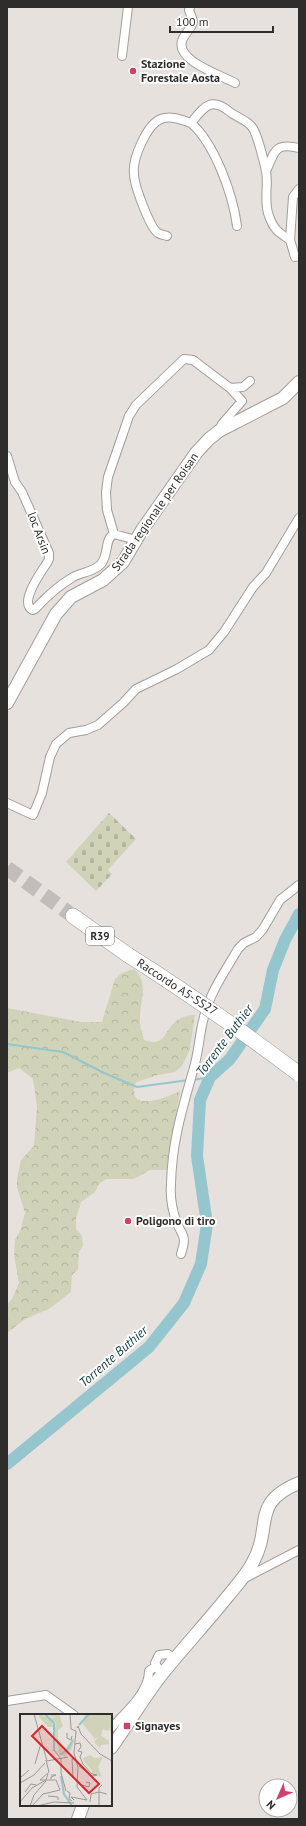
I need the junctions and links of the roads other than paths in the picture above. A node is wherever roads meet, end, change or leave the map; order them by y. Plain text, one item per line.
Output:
1 (128, 7) edge
2 (190, 7) edge
3 (122, 56) dead end
4 (235, 83) dead end
5 (191, 123) junction
6 (299, 148) edge
7 (266, 171) junction
8 (299, 189) edge
9 (237, 226) dead end
10 (167, 236) dead end
11 (290, 240) junction
12 (299, 256) edge
13 (250, 381) dead end
14 (299, 382) edge
15 (230, 388) junction
16 (219, 431) junction
17 (7, 456) edge
18 (299, 518) edge
19 (114, 534) junction
20 (136, 540) junction
21 (7, 703) edge
22 (7, 803) edge
23 (299, 885) edge
24 (73, 916) tunnel mouth
25 (299, 1074) edge
26 (182, 1254) dead end
27 (299, 1483) edge
28 (299, 1550) edge
29 (240, 1580) junction
30 (160, 1670) junction
31 (7, 1701) edge
32 (73, 1714) edge
33 (112, 1727) edge
34 (112, 1746) edge
35 (83, 1806) edge
36 (78, 1819) edge

1 - 3 street
2 - 4 street
5 - 7 street
5 - 9 street
5 - 10 street
6 - 7 street
7 - 11 street
8 - 11 street
11 - 12 street
13 - 15 street
14 - 16 main road, Strada regionale per Roisan
15 - 16 street
15 - 19 street
16 - 20 main road, Strada regionale per Roisan
17 - 19 street, loc Arsin
18 - 22 street
19 - 20 street
20 - 21 main road, Strada regionale per Roisan
23 - 26 street
24 - 25 highway, Raccordo A5-SS27 / R39, bridge
27 - 29 main road
28 - 29 street
29 - 30 main road
30 - 33 street
30 - 34 main road
31 - 32 street
35 - 36 main road

